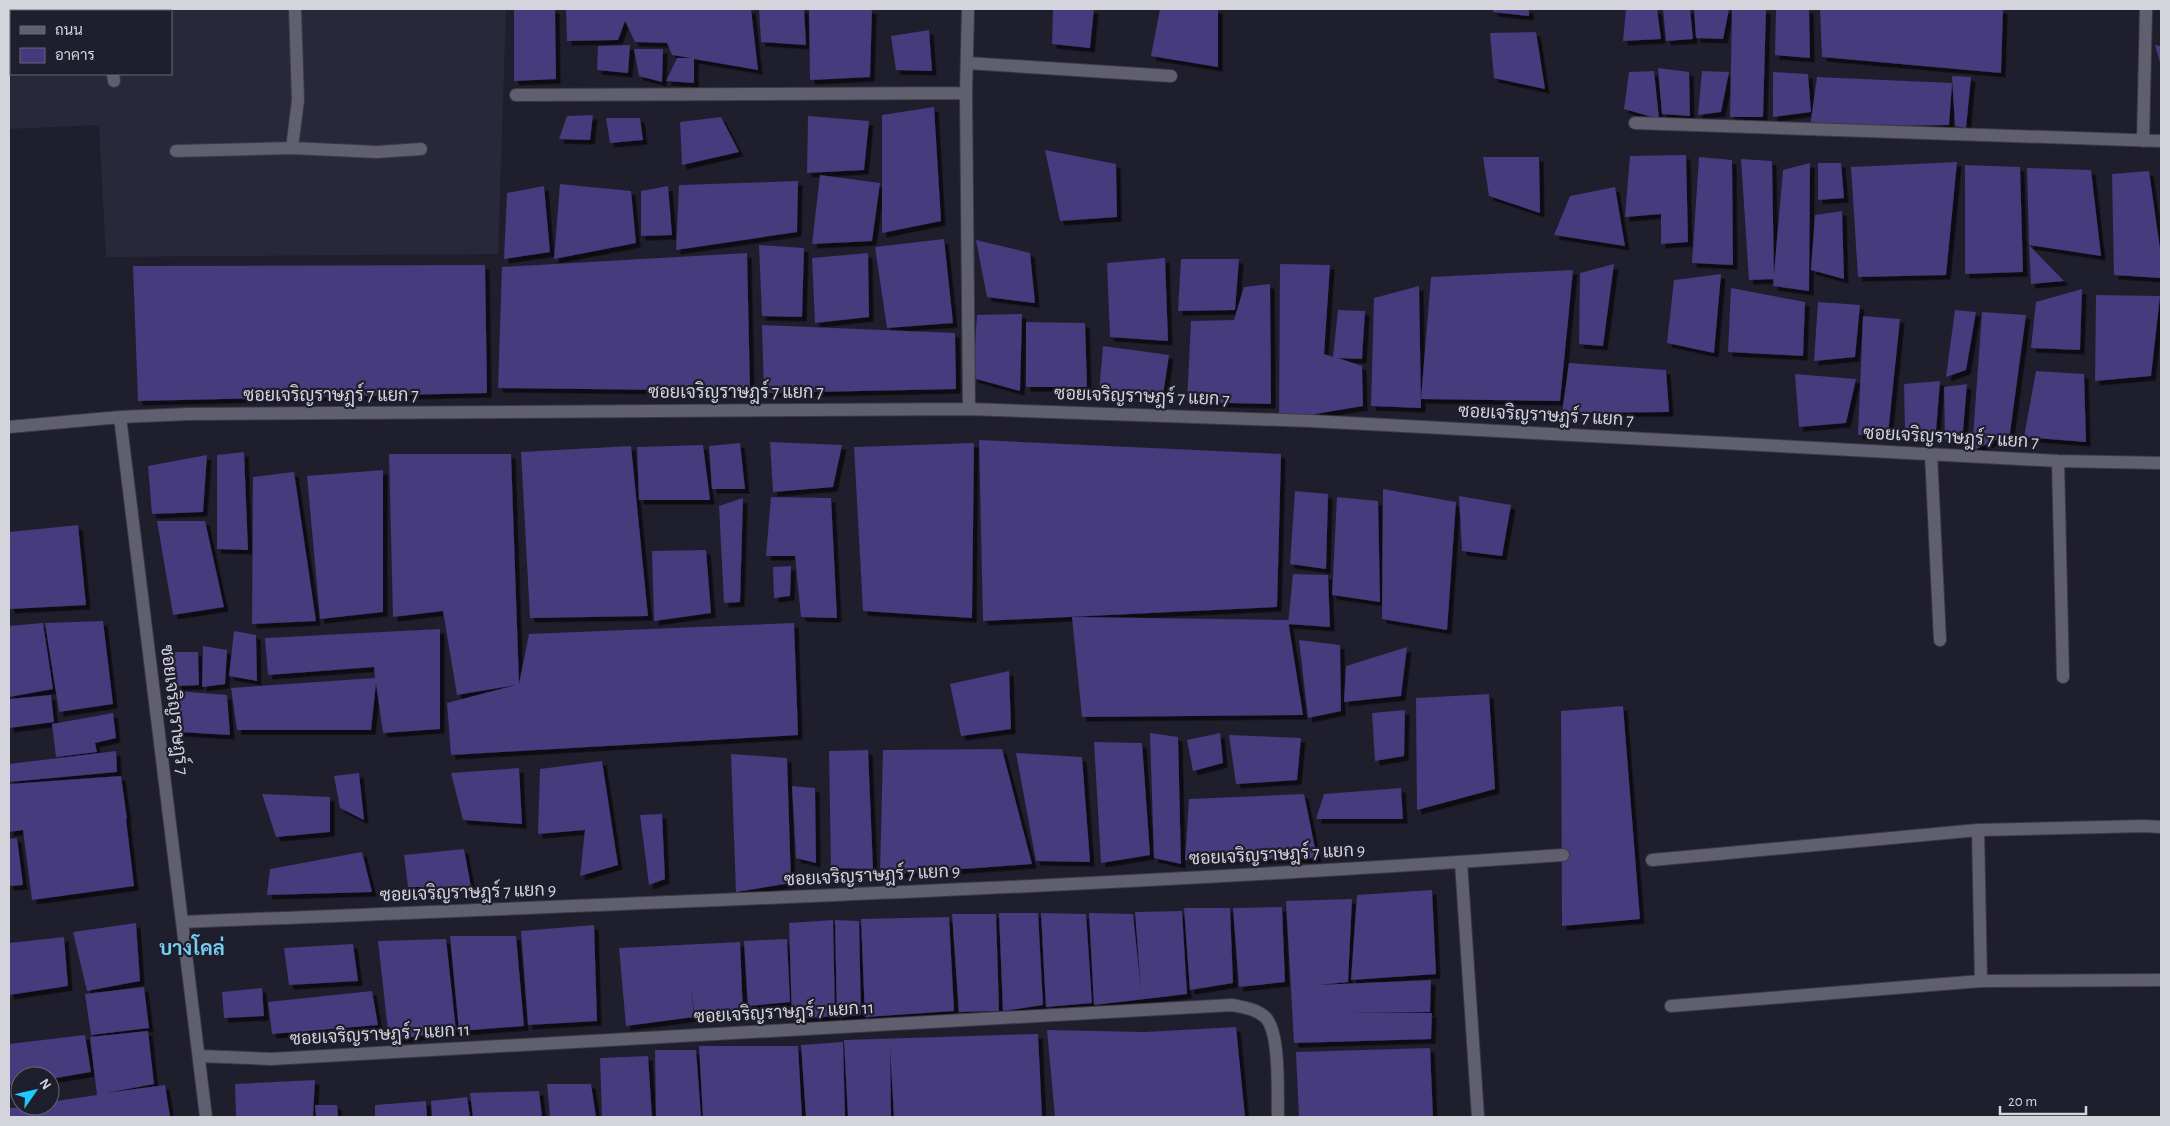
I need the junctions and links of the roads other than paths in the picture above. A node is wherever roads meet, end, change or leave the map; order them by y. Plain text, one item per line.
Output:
1 (295, 9) edge
2 (968, 9) edge
3 (2146, 9) edge
4 (967, 63) junction
5 (1171, 76) dead end
6 (966, 93) junction
7 (516, 95) dead end
8 (1635, 123) dead end
9 (2143, 141) junction
10 (2161, 141) edge
11 (292, 148) junction
12 (421, 149) dead end
13 (176, 151) dead end
14 (969, 409) junction
15 (120, 417) junction
16 (9, 427) edge
17 (1931, 454) junction
18 (2058, 461) junction
19 (2161, 463) edge
20 (1940, 640) dead end
21 (2063, 677) dead end
22 (2161, 828) edge
23 (1978, 830) junction
24 (1563, 855) dead end
25 (1652, 860) dead end
26 (1461, 862) junction
27 (183, 922) junction
28 (2161, 980) edge
29 (1981, 981) junction
30 (1671, 1006) dead end
31 (200, 1056) junction
32 (206, 1117) edge
33 (1278, 1117) edge
34 (1478, 1117) edge

1 - 11 street
2 - 4 street
3 - 9 street
4 - 5 street
4 - 6 street
6 - 7 street
6 - 14 street
8 - 9 street
9 - 10 street
11 - 12 street
11 - 13 street
14 - 15 street, ซอยเจริญราษฎร์ 7 แยก 7
14 - 17 street, ซอยเจริญราษฎร์ 7 แยก 7
15 - 16 street
15 - 27 street, ซอยเจริญราษฎร์ 7
17 - 18 street, ซอยเจริญราษฎร์ 7 แยก 7
17 - 20 street
18 - 19 street, ซอยเจริญราษฎร์ 7 แยก 7
18 - 21 street
22 - 23 street
23 - 25 street
23 - 29 street
24 - 26 street, ซอยเจริญราษฎร์ 7 แยก 9
26 - 27 street, ซอยเจริญราษฎร์ 7 แยก 9
26 - 34 street
27 - 31 street, ซอยเจริญราษฎร์ 7
28 - 29 street
29 - 30 street
31 - 32 street, ซอยเจริญราษฎร์ 7
31 - 33 street, ซอยเจริญราษฎร์ 7 แยก 11

